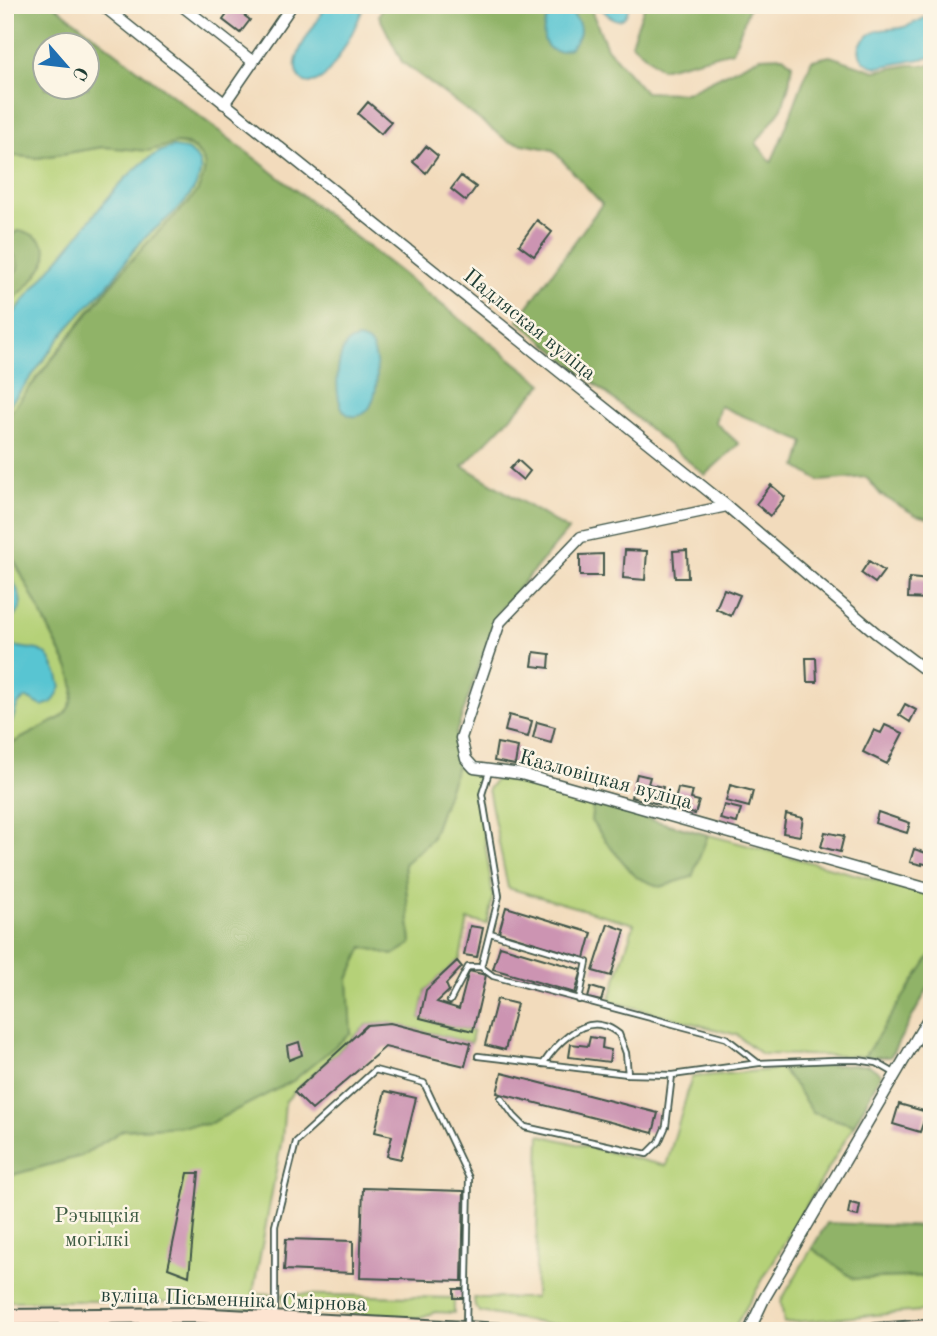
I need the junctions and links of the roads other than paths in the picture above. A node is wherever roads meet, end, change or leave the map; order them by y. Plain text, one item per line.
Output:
1 (102, 5) edge
2 (181, 5) edge
3 (292, 5) edge
4 (252, 61) junction
5 (224, 104) junction
6 (727, 506) junction
7 (932, 675) edge
8 (490, 771) junction
9 (932, 890) edge
10 (491, 933) junction
11 (481, 967) junction
12 (579, 1000) junction
13 (450, 1001) dead end
14 (932, 1012) edge
15 (919, 1035) junction
16 (932, 1037) edge
17 (478, 1056) dead end
18 (759, 1063) junction
19 (543, 1065) junction
20 (628, 1074) junction
21 (897, 1074) junction
22 (672, 1075) junction
23 (501, 1098) dead end
24 (57, 1317) junction
25 (275, 1319) junction
26 (7, 1322) edge
27 (927, 1328) edge
28 (466, 1329) junction
29 (68, 1331) edge
30 (503, 1331) edge
31 (749, 1331) edge
32 (875, 1331) edge

1 - 5 street, Падляская вуліца
2 - 4 street
3 - 4 street
4 - 5 street
5 - 6 street, Падляская вуліца
6 - 7 street, Падляская вуліца
6 - 8 street, Казловіцкая вуліца
8 - 9 street, Казловіцкая вуліца
8 - 10 lane
10 - 11 lane
10 - 12 lane
11 - 12 lane
11 - 13 lane
12 - 18 lane
14 - 15 street
15 - 16 lane
15 - 21 street
17 - 19 lane
18 - 21 lane
18 - 22 lane
19 - 20 lane
19 - 20 lane
20 - 22 lane
21 - 31 street
22 - 23 lane
24 - 25 main road, вуліца Пісьменніка Смірнова
24 - 26 main road, вуліца Пісьменніка Смірнова
24 - 29 lane
25 - 28 main road, вуліца Пісьменніка Смірнова
25 - 28 lane
27 - 32 main road
28 - 30 main road, вуліца Пісьменніка Смірнова

